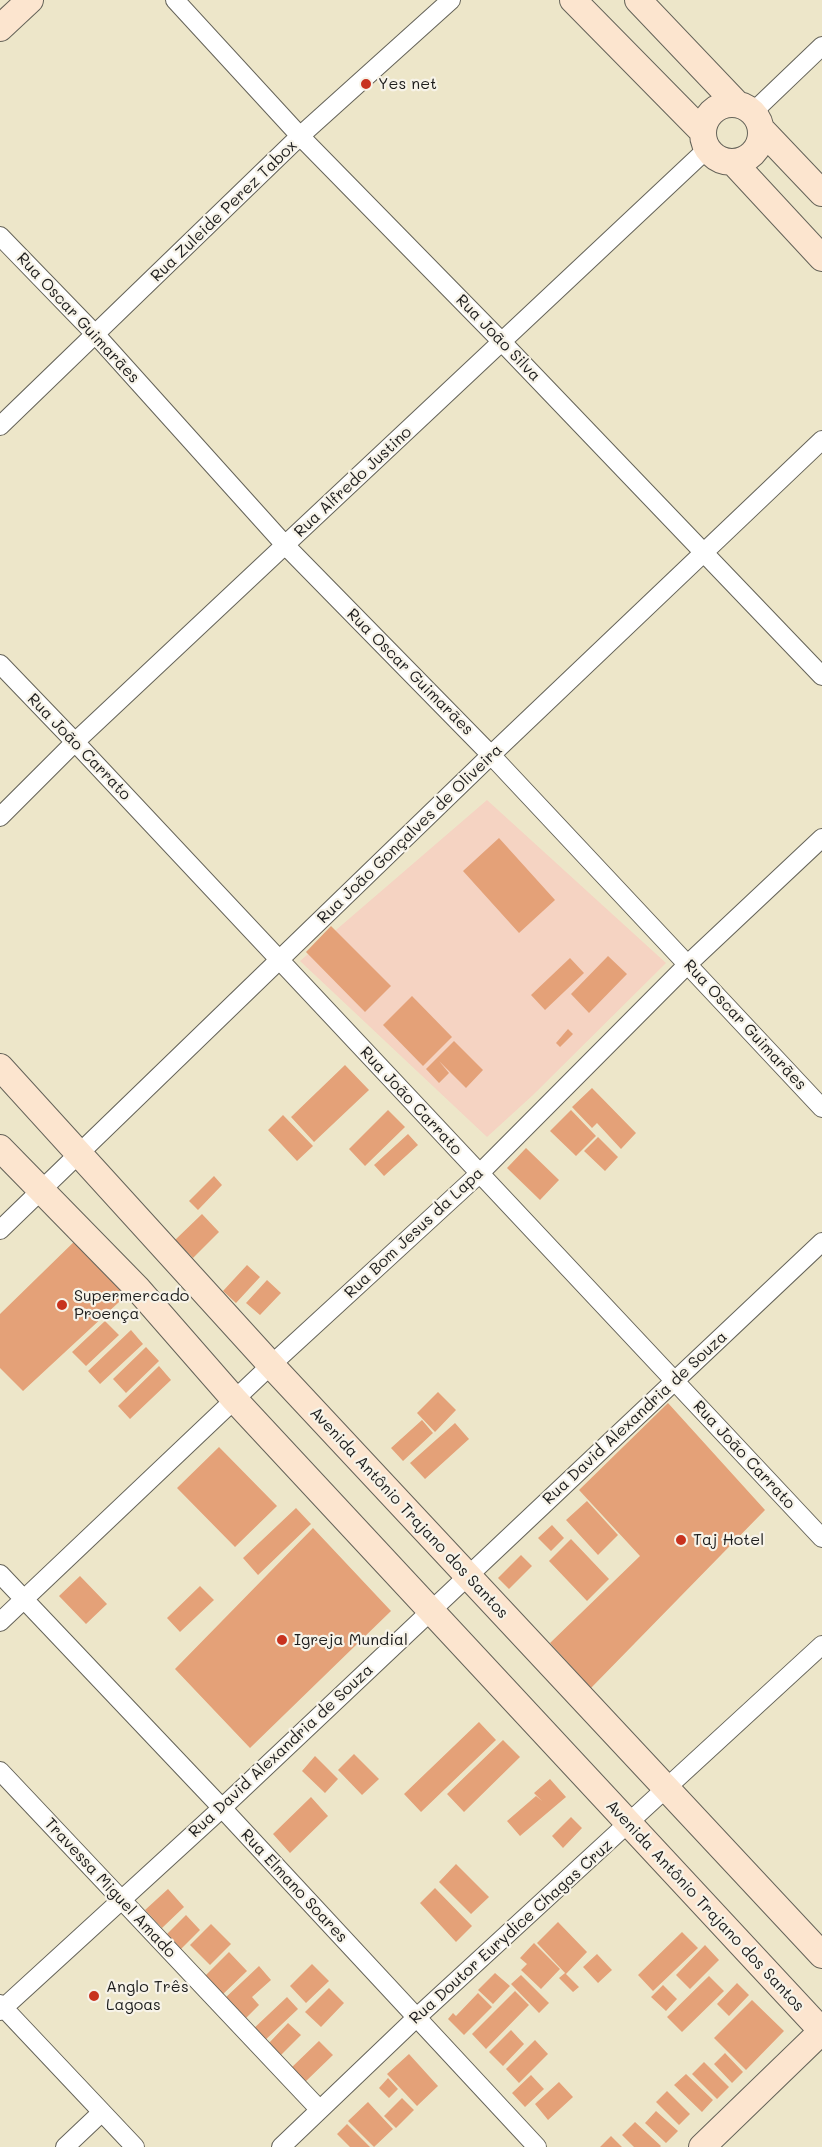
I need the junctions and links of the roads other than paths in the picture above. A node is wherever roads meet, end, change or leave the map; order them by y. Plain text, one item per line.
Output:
1 (30, 0) edge
2 (175, 0) edge
3 (451, 0) edge
4 (573, 0) edge
5 (638, 0) edge
6 (1, 25) edge
7 (822, 46) edge
8 (750, 115) junction
9 (300, 136) junction
10 (705, 140) junction
11 (732, 162) junction
12 (822, 194) edge
13 (0, 236) edge
14 (822, 258) edge
15 (96, 335) junction
16 (502, 342) junction
17 (0, 426) edge
18 (822, 440) edge
19 (285, 545) junction
20 (705, 553) junction
21 (0, 664) edge
22 (822, 676) edge
23 (75, 742) junction
24 (491, 755) junction
25 (0, 817) edge
26 (822, 838) edge
27 (279, 960) junction
28 (688, 963) junction
29 (0, 1067) edge
30 (822, 1108) edge
31 (0, 1148) edge
32 (78, 1153) junction
33 (479, 1174) junction
34 (42, 1191) junction
35 (0, 1230) edge
36 (822, 1242) edge
37 (271, 1365) junction
38 (673, 1381) junction
39 (234, 1399) junction
40 (822, 1538) edge
41 (0, 1574) edge
42 (467, 1575) junction
43 (25, 1600) junction
44 (430, 1610) junction
45 (0, 1622) edge
46 (822, 1645) edge
47 (0, 1771) edge
48 (667, 1788) junction
49 (222, 1808) junction
50 (628, 1825) junction
51 (120, 1900) junction
52 (822, 1955) edge
53 (1, 2007) edge
54 (416, 2018) junction
55 (822, 2031) edge
56 (319, 2109) junction
57 (102, 2112) junction
58 (65, 2147) edge
59 (135, 2147) edge
60 (281, 2147) edge
61 (537, 2147) edge
62 (702, 2147) edge

1 - 6 main road
2 - 9 street, Rua João Silva
3 - 9 street, Rua Zuleide Perez Tabox
4 - 10 main road
5 - 8 main road
7 - 8 street
8 - 10 main road
8 - 11 main road
8 - 12 main road
9 - 15 street, Rua Zuleide Perez Tabox
9 - 16 street, Rua João Silva
10 - 11 main road
10 - 16 street, Rua Alfredo Justino
11 - 14 main road
13 - 15 street, Rua Oscar Guimarães
15 - 17 street, Rua Zuleide Perez Tabox
15 - 19 street, Rua Oscar Guimarães
16 - 19 street, Rua Alfredo Justino
16 - 20 street, Rua João Silva
18 - 20 street, Rua João Gonçalves de Oliveira
19 - 23 street, Rua Alfredo Justino
19 - 24 street, Rua Oscar Guimarães
20 - 22 street, Rua João Silva
20 - 24 street, Rua João Gonçalves de Oliveira
21 - 23 street, Rua João Carrato
23 - 25 street, Rua Alfredo Justino
23 - 27 street, Rua João Carrato
24 - 27 street, Rua João Gonçalves de Oliveira
24 - 28 street, Rua Oscar Guimarães
26 - 28 street, Rua Bom Jesus da Lapa
27 - 32 street, Rua João Gonçalves de Oliveira
27 - 33 street, Rua João Carrato
28 - 30 street, Rua Oscar Guimarães
28 - 33 street, Rua Bom Jesus da Lapa
29 - 32 main road, Avenida Antônio Trajano dos Santos
31 - 34 main road, Avenida Antônio Trajano dos Santos
32 - 34 street, Rua João Gonçalves de Oliveira
32 - 37 main road, Avenida Antônio Trajano dos Santos
33 - 37 street, Rua Bom Jesus da Lapa
33 - 38 street, Rua João Carrato
34 - 35 street, Rua João Gonçalves de Oliveira
34 - 39 main road, Avenida Antônio Trajano dos Santos
36 - 38 street, Rua David Alexandria de Souza
37 - 39 street, Rua Bom Jesus da Lapa
37 - 42 main road, Avenida Antônio Trajano dos Santos
38 - 40 street, Rua João Carrato
38 - 42 street, Rua David Alexandria de Souza
39 - 43 street, Rua Bom Jesus da Lapa
39 - 44 main road, Avenida Antônio Trajano dos Santos
41 - 43 street, Rua Elmano Soares
42 - 44 street, Rua David Alexandria de Souza
42 - 48 main road, Avenida Antônio Trajano dos Santos
43 - 45 street, Rua Bom Jesus da Lapa
43 - 49 street, Rua Elmano Soares
44 - 49 street, Rua David Alexandria de Souza
44 - 50 main road, Avenida Antônio Trajano dos Santos
46 - 48 street, Rua Doutor Eurydice Chagas Cruz
47 - 51 street, Travessa Miguel Amado
48 - 50 street, Rua Doutor Eurydice Chagas Cruz
48 - 52 main road, Avenida Antônio Trajano dos Santos
49 - 51 street, Rua David Alexandria de Souza
49 - 54 street, Rua Elmano Soares
50 - 54 street, Rua Doutor Eurydice Chagas Cruz
50 - 55 main road, Avenida Antônio Trajano dos Santos
51 - 53 street, Rua David Alexandria de Souza
51 - 56 street, Travessa Miguel Amado
53 - 57 street
54 - 56 street, Rua Doutor Eurydice Chagas Cruz
54 - 61 street, Rua Elmano Soares
55 - 62 main road
56 - 60 street, Rua Doutor Eurydice Chagas Cruz
57 - 58 street
57 - 59 street

